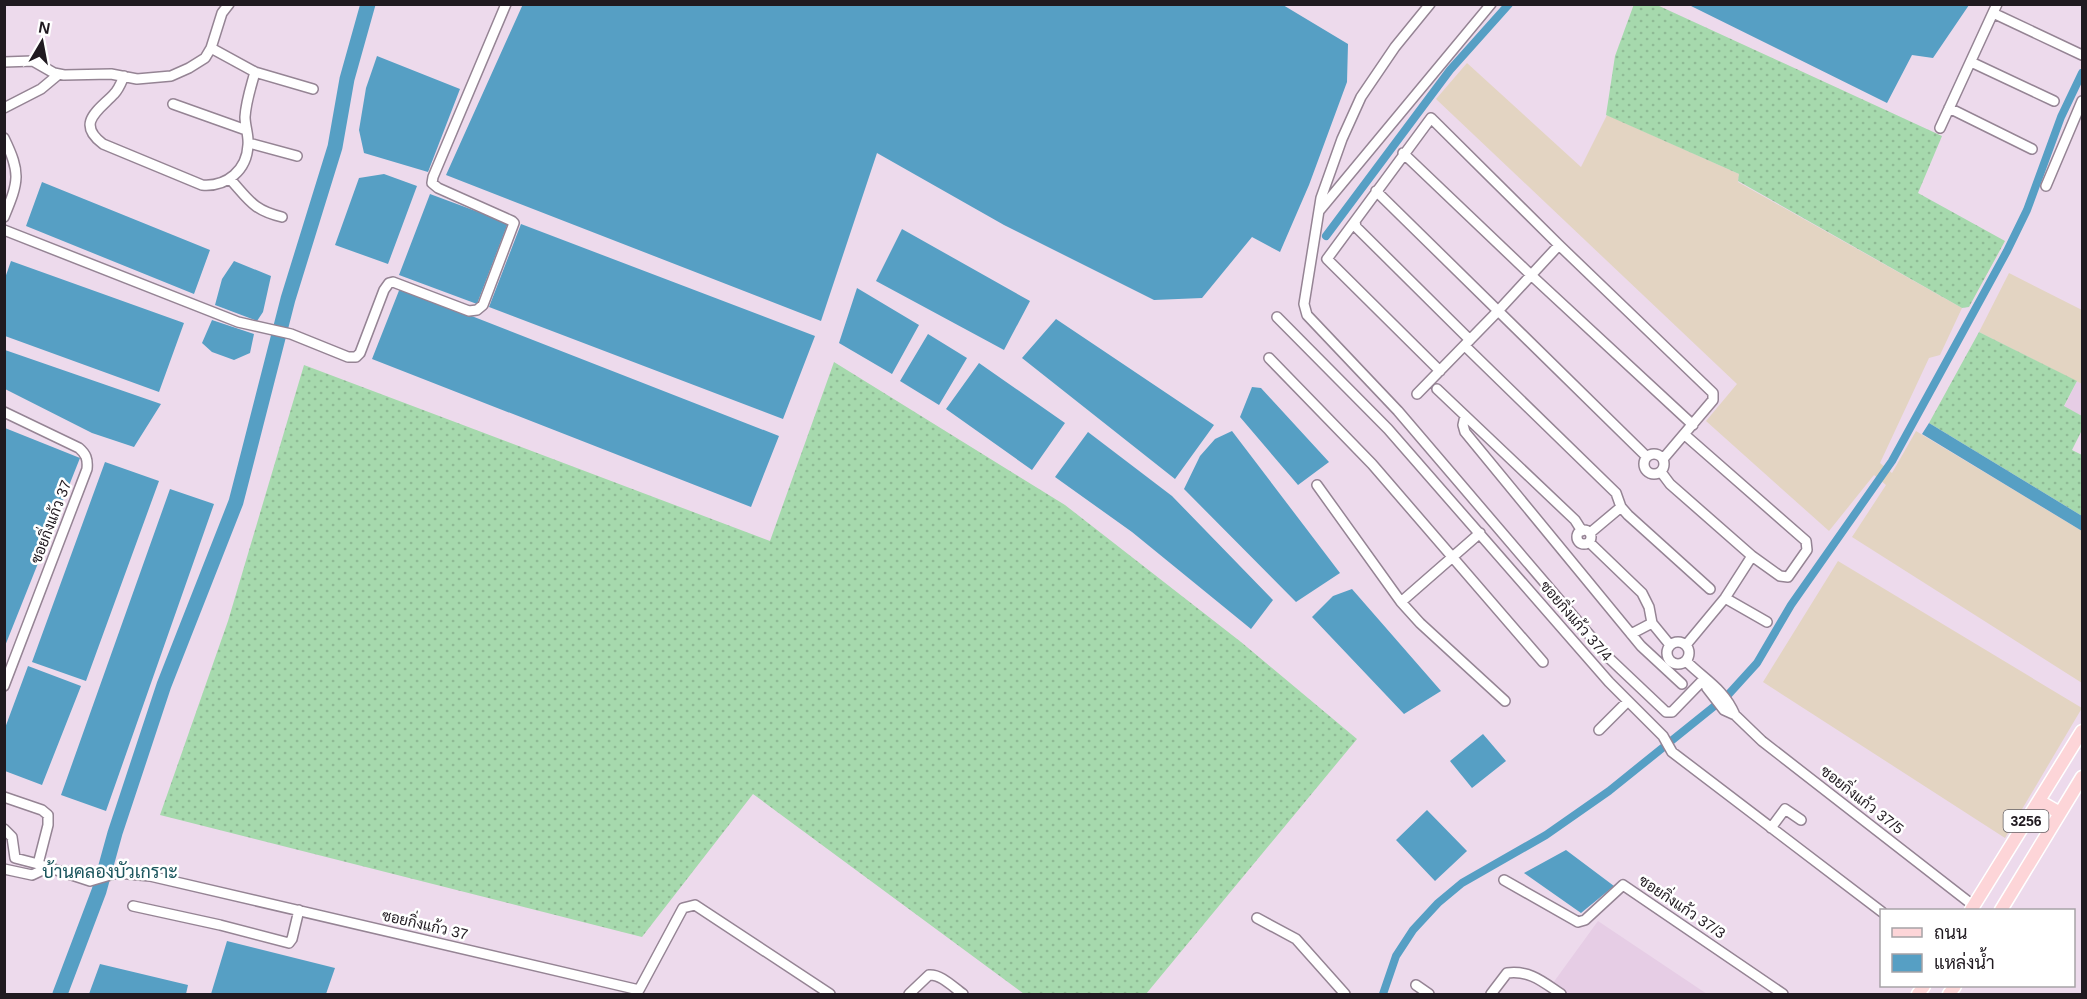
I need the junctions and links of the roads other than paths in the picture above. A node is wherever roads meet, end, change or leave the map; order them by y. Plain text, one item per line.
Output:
1 (229, 4) edge
2 (506, 4) edge
3 (1430, 4) edge
4 (1491, 4) edge
5 (1995, 9) edge
6 (211, 48) junction
7 (2082, 55) edge
8 (4, 62) edge
9 (1971, 62) junction
10 (255, 72) junction
11 (59, 74) junction
12 (124, 76) junction
13 (314, 89) dead end
14 (2054, 100) dead end
15 (2082, 101) edge
16 (173, 104) dead end
17 (4, 108) edge
18 (1949, 108) junction
19 (1940, 128) dead end
20 (246, 130) junction
21 (4, 138) edge
22 (249, 144) junction
23 (2032, 149) dead end
24 (1403, 153) junction
25 (297, 156) dead end
26 (230, 179) junction
27 (2046, 186) dead end
28 (1376, 191) junction
29 (1320, 210) junction
30 (4, 217) edge
31 (282, 217) dead end
32 (1355, 222) junction
33 (4, 230) edge
34 (1559, 245) junction
35 (1531, 276) junction
36 (1498, 311) junction
37 (1276, 317) dead end
38 (1467, 343) junction
39 (1269, 358) dead end
40 (1440, 371) junction
41 (1437, 389) dead end
42 (1417, 394) dead end
43 (4, 412) edge
44 (1465, 416) junction
45 (1693, 425) junction
46 (1685, 435) junction
47 (1647, 457) junction
48 (1663, 459) junction
49 (1661, 472) junction
50 (1317, 485) dead end
51 (1621, 507) junction
52 (1480, 533) junction
53 (1587, 535) junction
54 (1453, 556) junction
55 (1752, 556) junction
56 (1710, 589) dead end
57 (1725, 598) junction
58 (1401, 602) junction
59 (1767, 622) dead end
60 (1652, 623) junction
61 (1631, 634) junction
62 (1670, 645) junction
63 (1686, 645) junction
64 (1686, 661) junction
65 (1543, 662) dead end
66 (1708, 683) junction
67 (1682, 684) dead end
68 (4, 686) edge
69 (1505, 701) dead end
70 (1628, 701) junction
71 (1599, 730) dead end
72 (2082, 731) edge
73 (2082, 777) edge
74 (4, 797) edge
75 (2039, 801) junction
76 (2060, 813) junction
77 (1801, 820) dead end
78 (1771, 828) junction
79 (4, 829) edge
80 (8, 845) edge
81 (4, 855) edge
82 (15, 858) junction
83 (42, 866) junction
84 (5, 869) edge
85 (4, 880) edge
86 (1504, 880) dead end
87 (133, 906) dead end
88 (1972, 908) edge
89 (2002, 909) edge
90 (299, 910) junction
91 (1880, 911) edge
92 (1257, 918) dead end
93 (1416, 985) dead end
94 (638, 992) edge
95 (830, 994) edge
96 (909, 994) edge
97 (963, 994) edge
98 (1345, 994) edge
99 (1429, 994) edge
100 (1491, 994) edge
101 (1561, 994) edge
102 (1784, 994) edge

1 - 6 street
2 - 33 street
3 - 29 street
4 - 29 street
5 - 7 street
5 - 9 street
6 - 10 street
6 - 12 street
8 - 11 street
9 - 14 street
9 - 18 street
10 - 13 street
10 - 20 street
11 - 12 street
11 - 17 street
12 - 26 street
15 - 27 street
16 - 20 street
18 - 19 street
18 - 23 street
20 - 22 street
21 - 30 street
22 - 25 street
22 - 26 street
24 - 28 street
24 - 34 street
24 - 35 street
26 - 31 street
28 - 32 street
28 - 36 street
29 - 66 street
32 - 38 street
32 - 40 street
34 - 35 street
34 - 45 street
35 - 36 street
35 - 45 street
36 - 38 street
36 - 47 street
37 - 52 street, ซอยกิ่งแก้ว 37/4
38 - 40 street
38 - 51 street
39 - 54 street
40 - 42 street
41 - 44 street
43 - 68 street, ซอยกิ่งแก้ว 37
44 - 53 street
44 - 61 street
45 - 46 street
46 - 48 street
46 - 55 street
47 - 48 street
47 - 49 street
48 - 49 street
49 - 55 street
50 - 58 street
51 - 53 street
51 - 56 street
52 - 54 street
52 - 70 street, ซอยกิ่งแก้ว 37/4
53 - 60 street
54 - 58 street
54 - 65 street
55 - 57 street
57 - 59 street
57 - 63 street
58 - 69 street
60 - 61 street
60 - 62 street
61 - 67 street
62 - 63 street
62 - 64 street, ซอยกิ่งแก้ว 37/5
63 - 64 street
64 - 66 street, ซอยกิ่งแก้ว 37/5
66 - 88 street, ซอยกิ่งแก้ว 37/5
70 - 71 street
70 - 78 street, ซอยกิ่งแก้ว 37/4
72 - 75 main road, 3256
73 - 76 main road, 3256
74 - 83 street
75 - 76 main road
75 - 88 main road, 3256
76 - 89 main road, 3256
77 - 78 street
78 - 91 street, ซอยกิ่งแก้ว 37/4
79 - 80 street
80 - 82 street
81 - 82 street, ซอยกิ่งแก้ว 37
82 - 83 street, ซอยกิ่งแก้ว 37
83 - 84 street
83 - 90 street, ซอยกิ่งแก้ว 37
84 - 85 street
86 - 102 street, ซอยกิ่งแก้ว 37/3
87 - 90 street
90 - 94 street, ซอยกิ่งแก้ว 37
92 - 98 street
93 - 99 street
94 - 95 street, ซอยกิ่งแก้ว 37
96 - 97 street
100 - 101 street

